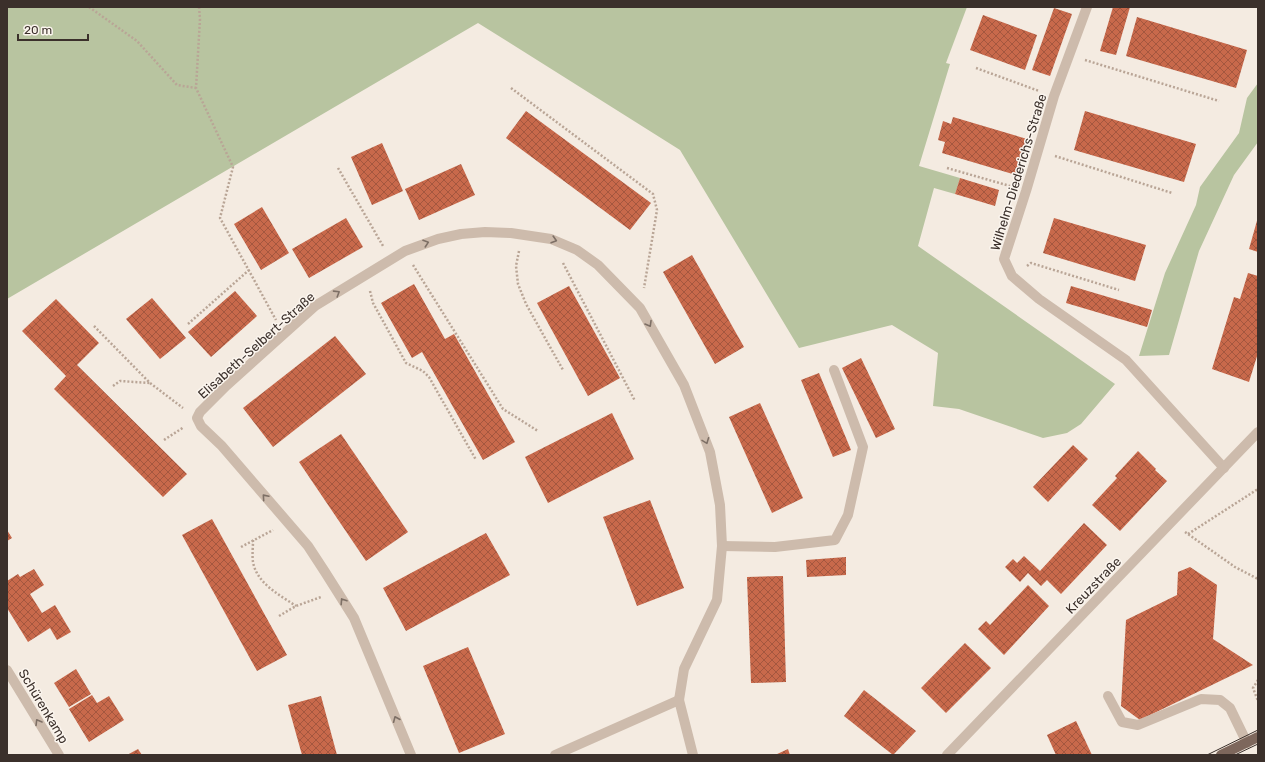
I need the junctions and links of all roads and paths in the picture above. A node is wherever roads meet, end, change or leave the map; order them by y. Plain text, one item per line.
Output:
1 (89, 7) edge
2 (199, 7) edge
3 (1087, 7) edge
4 (1069, 55) junction
5 (976, 68) dead end
6 (196, 88) junction
7 (511, 88) dead end
8 (1054, 96) junction
9 (1219, 101) dead end
10 (1037, 151) junction
11 (338, 168) dead end
12 (947, 168) dead end
13 (1026, 191) junction
14 (1172, 193) dead end
15 (521, 234) junction
16 (551, 239) junction
17 (405, 251) junction
18 (391, 260) junction
19 (250, 270) junction
20 (365, 275) junction
21 (1012, 276) junction
22 (1119, 290) dead end
23 (640, 308) junction
24 (188, 324) dead end
25 (94, 326) dead end
26 (284, 334) junction
27 (563, 370) dead end
28 (834, 370) dead end
29 (150, 383) junction
30 (113, 386) dead end
31 (635, 401) dead end
32 (197, 418) junction
33 (538, 431) dead end
34 (1258, 432) edge
35 (164, 440) dead end
36 (476, 460) dead end
37 (1224, 468) junction
38 (1258, 489) edge
39 (287, 522) junction
40 (1187, 534) dead end
41 (1192, 538) dead end
42 (253, 540) junction
43 (722, 546) junction
44 (241, 547) dead end
45 (1258, 579) edge
46 (337, 591) junction
47 (296, 606) junction
48 (279, 616) dead end
49 (7, 670) edge
50 (1258, 680) edge
51 (1108, 696) dead end
52 (679, 700) junction
53 (1258, 701) edge
54 (1258, 737) edge
55 (1247, 742) junction
56 (59, 755) edge
57 (411, 755) edge
58 (555, 755) edge
59 (693, 755) edge
60 (947, 755) edge
61 (1221, 755) edge

1 - 6 path
2 - 6 path
3 - 4 street, Wilhelm-Diederichs-Straße
4 - 8 street, Wilhelm-Diederichs-Straße
4 - 9 path
5 - 8 path
6 - 19 path
7 - 23 path
8 - 10 street, Wilhelm-Diederichs-Straße
10 - 13 street, Wilhelm-Diederichs-Straße
10 - 14 path
11 - 18 path
12 - 13 path
13 - 21 street, Wilhelm-Diederichs-Straße
15 - 16 street, Elisabeth-Selbert-Straße
17 -> 15 street, Elisabeth-Selbert-Straße
15 - 27 path
16 -> 23 street, Elisabeth-Selbert-Straße
16 - 31 path
17 - 18 street, Elisabeth-Selbert-Straße
17 - 33 path
18 - 20 street, Elisabeth-Selbert-Straße
19 - 24 path
19 - 26 path
26 -> 20 street, Elisabeth-Selbert-Straße
20 - 36 path
21 - 22 path
21 - 37 street, Wilhelm-Diederichs-Straße
23 -> 43 street, Elisabeth-Selbert-Straße
25 - 29 path
26 - 32 street, Elisabeth-Selbert-Straße
28 - 43 street
29 - 30 path
29 - 32 path
32 - 35 path
39 -> 32 street, Elisabeth-Selbert-Straße
34 - 37 street, Kreuzstraße
37 - 60 street, Kreuzstraße
38 - 40 path
39 - 42 path
39 - 46 street, Elisabeth-Selbert-Straße
41 - 45 path
42 - 44 path
42 - 47 path
43 - 52 street, Elisabeth-Selbert-Straße
46 - 47 path
57 -> 46 street, Elisabeth-Selbert-Straße
47 - 48 path
56 -> 49 street, Schürenkamp
50 - 53 path
51 - 55 street
52 - 58 street
52 - 59 street, Elisabeth-Selbert-Straße
54 - 55 main road
55 - 61 main road

